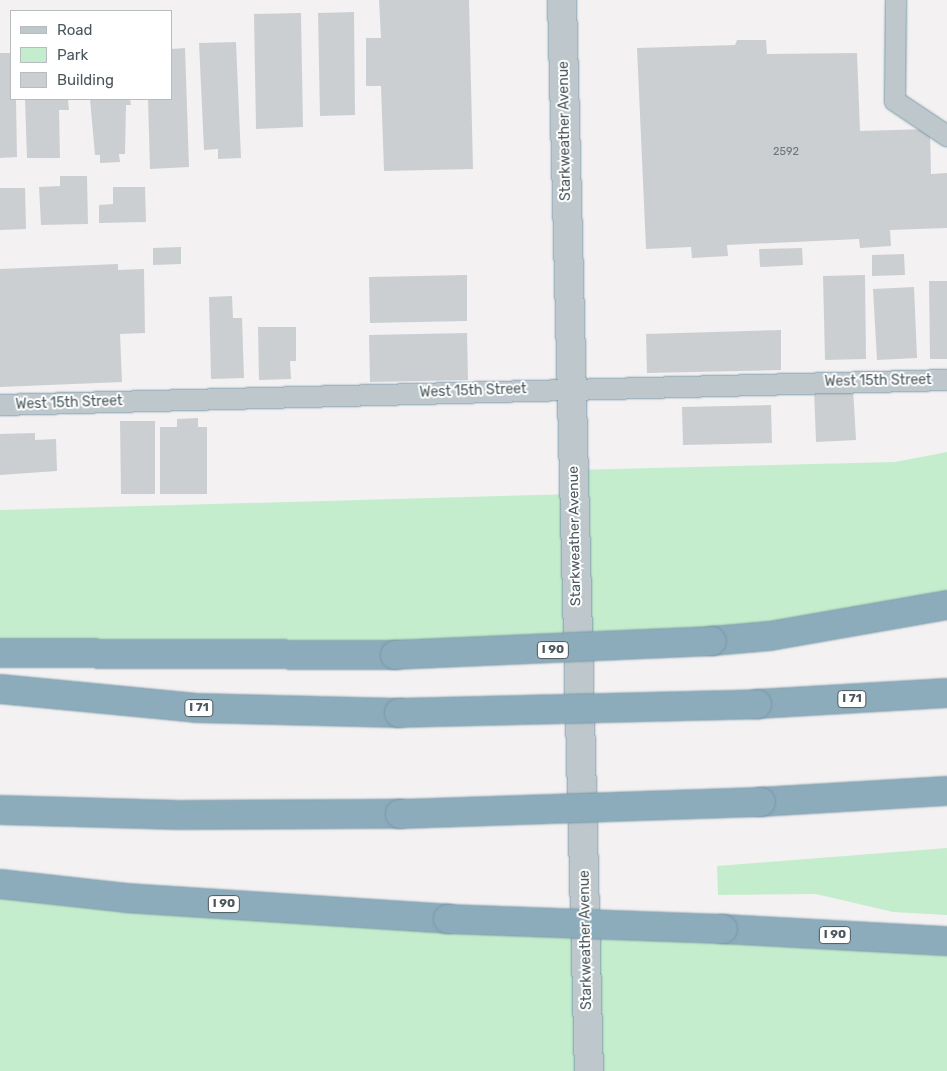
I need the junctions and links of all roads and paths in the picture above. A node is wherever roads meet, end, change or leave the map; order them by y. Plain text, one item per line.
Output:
1 (562, 0) edge
2 (896, 0) edge
3 (947, 136) edge
4 (947, 380) edge
5 (572, 388) junction
6 (0, 405) edge
7 (947, 606) edge
8 (0, 653) edge
9 (0, 689) edge
10 (947, 693) edge
11 (947, 791) edge
12 (0, 810) edge
13 (0, 884) edge
14 (947, 941) edge
15 (589, 1071) edge

1 - 5 street, Starkweather Avenue
2 - 3 lane
4 - 5 lane, West 15th Street
5 - 6 lane, West 15th Street
5 - 15 street, Starkweather Avenue
7 - 8 highway, I 90, bridge
9 - 10 highway, I 71, bridge
11 - 12 highway, bridge
13 - 14 highway, I 90, bridge

